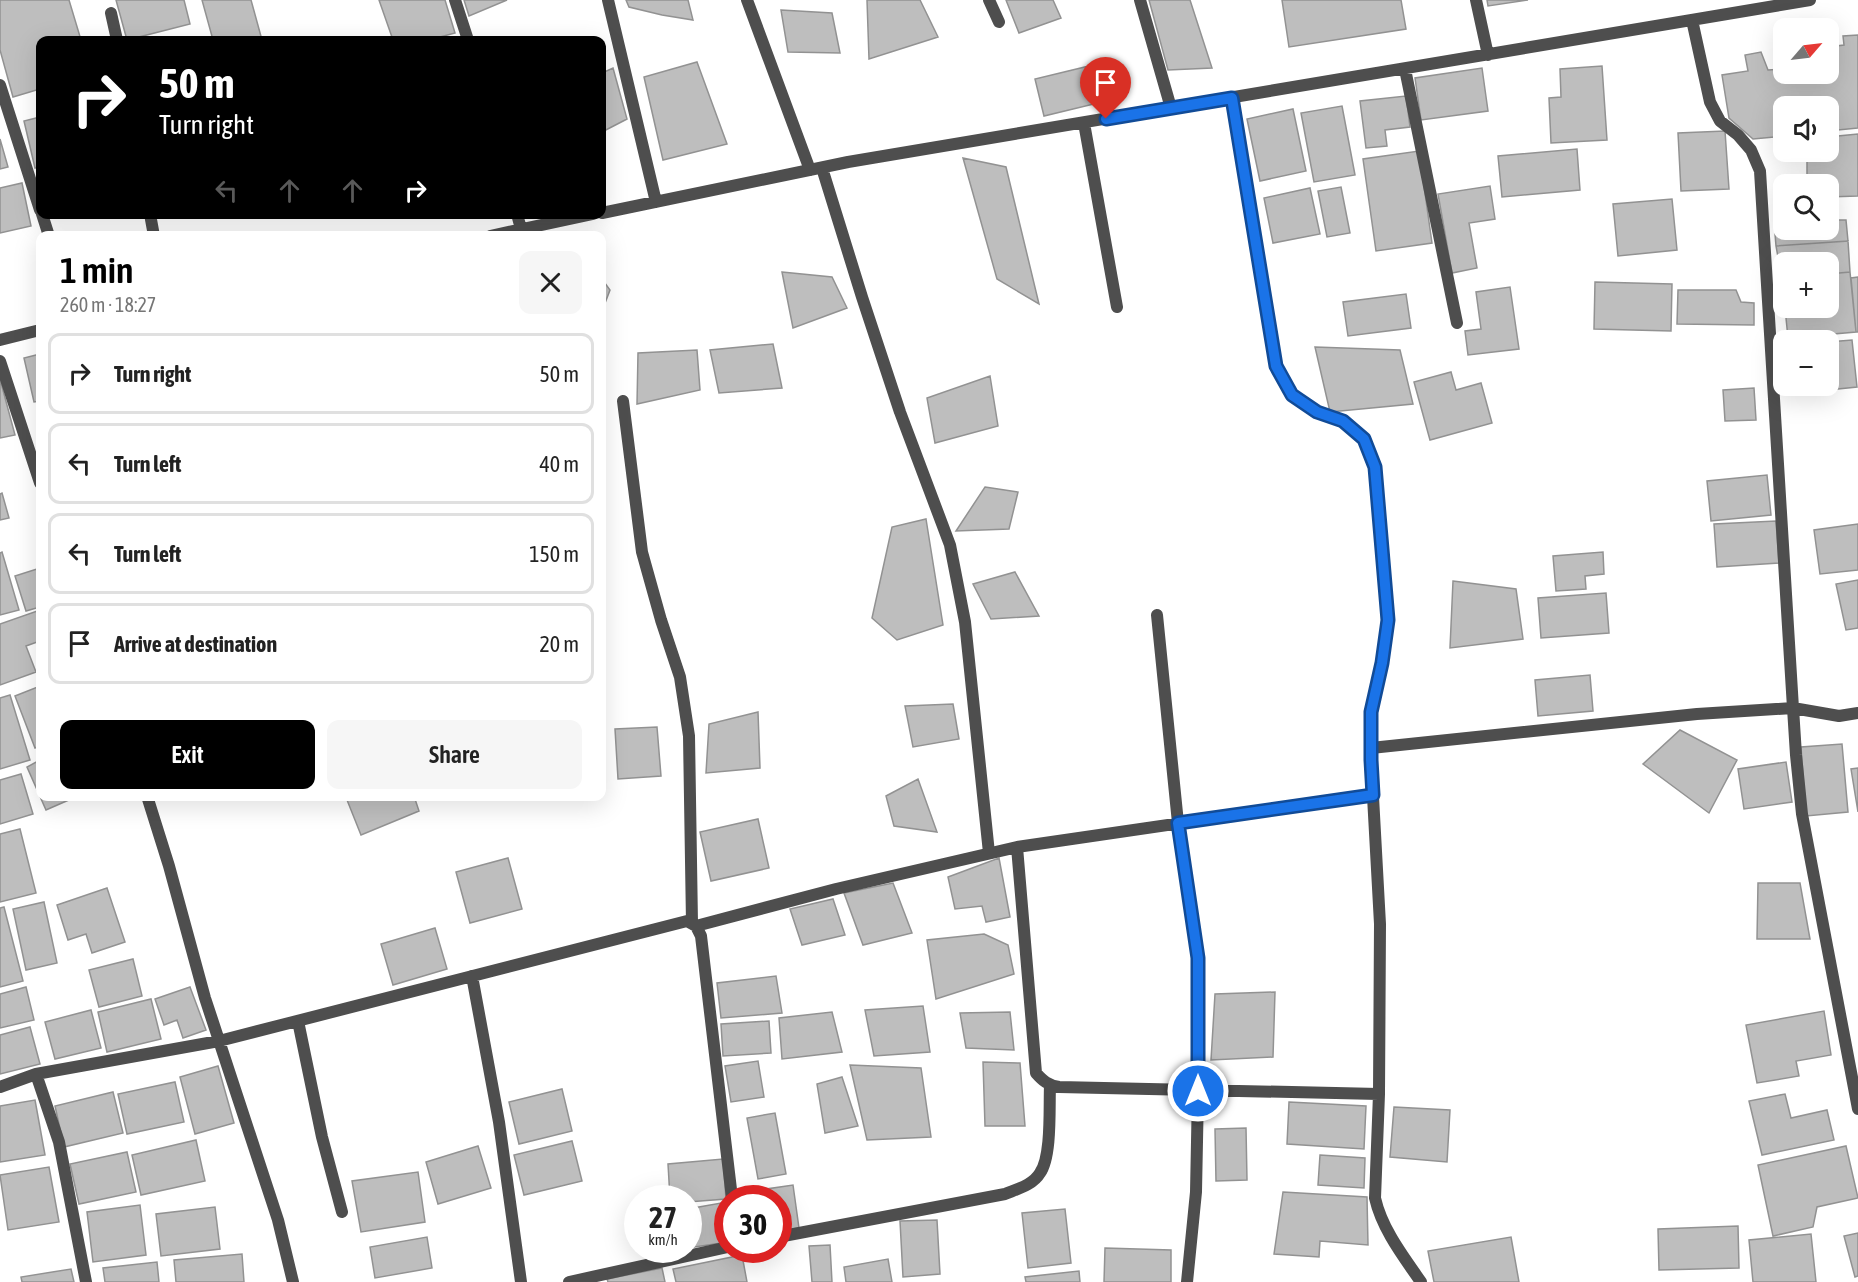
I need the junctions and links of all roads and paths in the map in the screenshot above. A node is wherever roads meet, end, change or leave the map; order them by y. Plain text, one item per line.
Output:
1 (456, 0) edge
2 (608, 0) edge
3 (747, 0) edge
4 (989, 0) edge
5 (1140, 0) edge
6 (1476, 0) edge
7 (1810, 0) edge
8 (111, 13) dead end
9 (1692, 20) junction
10 (999, 22) dead end
11 (116, 36) edge
12 (467, 36) edge
13 (1488, 55) junction
14 (1405, 69) junction
15 (0, 85) edge
16 (1232, 98) junction
17 (1171, 108) junction
18 (1084, 123) junction
19 (816, 169) junction
20 (36, 198) edge
21 (656, 202) junction
22 (606, 212) edge
23 (518, 219) edge
24 (569, 219) edge
25 (521, 229) junction
26 (512, 231) edge
27 (1117, 307) dead end
28 (1457, 323) dead end
29 (36, 331) edge
30 (0, 340) edge
31 (0, 361) edge
32 (623, 401) dead end
33 (36, 471) edge
34 (1157, 615) dead end
35 (1793, 708) junction
36 (1858, 713) edge
37 (1371, 748) junction
38 (1373, 795) junction
39 (149, 801) edge
40 (1178, 823) junction
41 (1017, 847) junction
42 (989, 854) junction
43 (694, 924) junction
44 (472, 976) junction
45 (298, 1021) junction
46 (219, 1041) junction
47 (36, 1074) junction
48 (1050, 1086) junction
49 (0, 1087) edge
50 (1198, 1091) junction
51 (1379, 1094) junction
52 (1858, 1109) edge
53 (730, 1185) edge
54 (342, 1212) dead end
55 (792, 1234) edge
56 (714, 1250) edge
57 (596, 1279) edge
58 (86, 1282) edge
59 (293, 1282) edge
60 (520, 1282) edge
61 (569, 1282) edge
62 (1187, 1282) edge
63 (1421, 1282) edge

1 - 12 street
2 - 21 street
3 - 19 street
4 - 10 street
5 - 17 street
6 - 13 street
7 - 9 street
8 - 11 street
9 - 13 street
9 - 35 street
13 - 14 street
14 - 16 street
14 - 28 street
15 - 20 street
16 - 17 street
16 - 37 street
17 - 18 street
18 - 19 street
18 - 27 street
19 - 21 street
19 - 42 street
21 - 22 street
23 - 25 street
24 - 25 street
25 - 26 street
29 - 30 street
31 - 33 street
32 - 43 street
34 - 40 street
35 - 36 street
35 - 37 street
35 - 52 street
37 - 38 street
38 - 40 street
38 - 51 street
39 - 46 street
40 - 41 street
40 - 50 street
41 - 42 street
41 - 48 street
42 - 43 street
43 - 44 street
43 - 53 street
44 - 45 street
44 - 60 street
45 - 46 street
45 - 54 street
46 - 47 street
46 - 59 street
47 - 49 street
47 - 58 street
48 - 50 street
48 - 55 street
50 - 51 street
50 - 62 street
51 - 63 street
56 - 57 street
57 - 61 street

